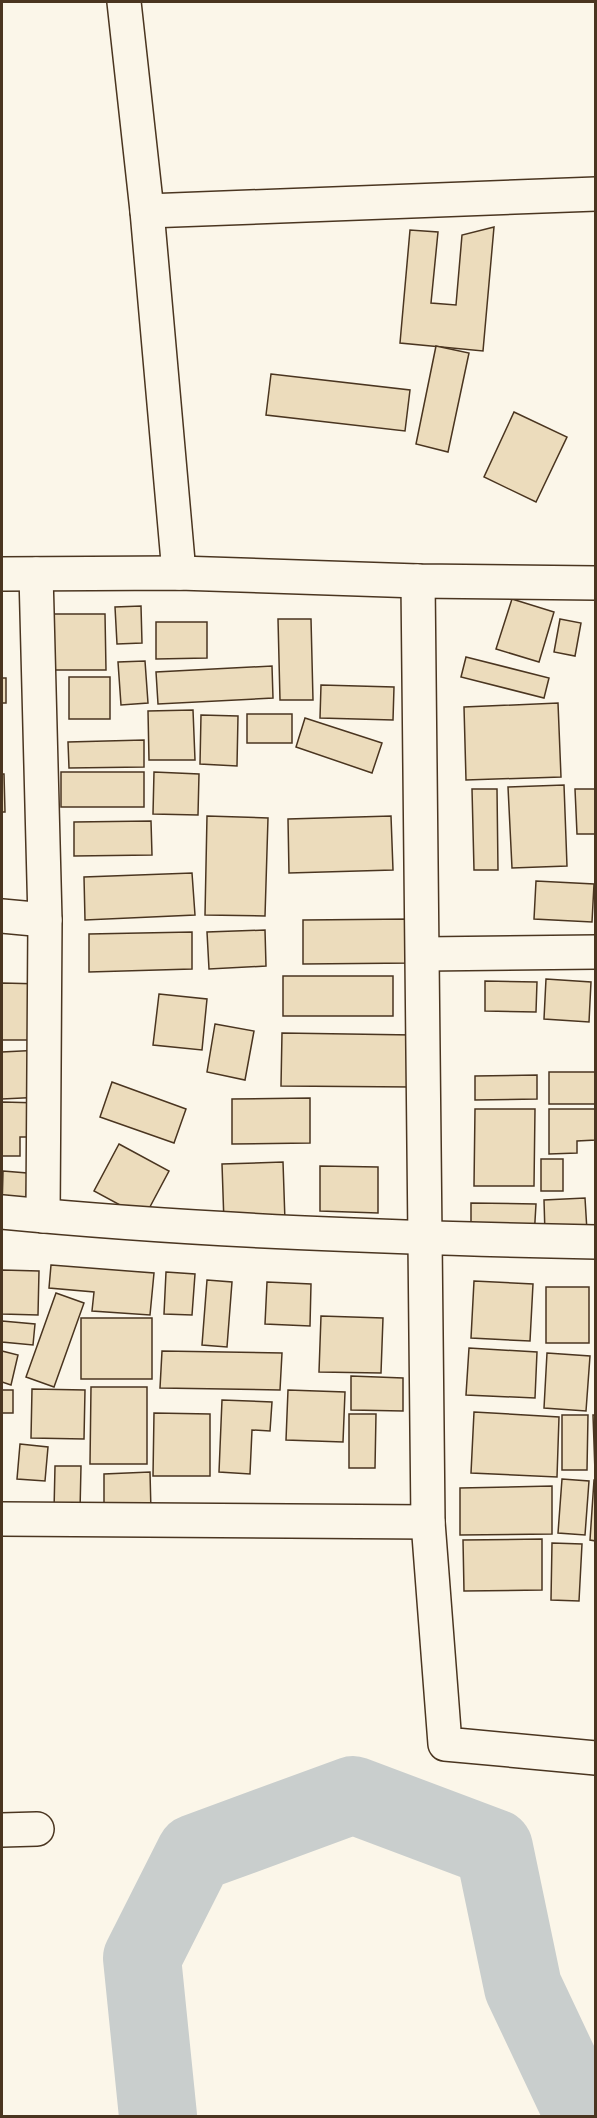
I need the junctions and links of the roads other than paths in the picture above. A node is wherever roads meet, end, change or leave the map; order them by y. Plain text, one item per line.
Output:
1 (124, 2) edge
2 (596, 194) edge
3 (147, 211) junction
4 (179, 573) junction
5 (2, 574) edge
6 (36, 574) junction
7 (418, 581) junction
8 (596, 583) edge
9 (2, 916) edge
10 (45, 920) junction
11 (596, 952) edge
12 (423, 954) junction
13 (2, 1212) edge
14 (43, 1216) junction
15 (425, 1238) junction
16 (596, 1242) edge
17 (2, 1519) edge
18 (428, 1522) junction
19 (596, 1758) edge
20 (37, 1829) dead end
21 (2, 1830) edge

1 - 3 street
2 - 3 street
3 - 4 street
4 - 6 street
4 - 7 street
5 - 6 street
6 - 10 street
7 - 8 street
7 - 12 street
9 - 10 street
10 - 14 street
11 - 12 street
12 - 15 street
13 - 14 street
14 - 15 street
15 - 16 street
15 - 18 street
17 - 18 street
18 - 19 street
20 - 21 street

